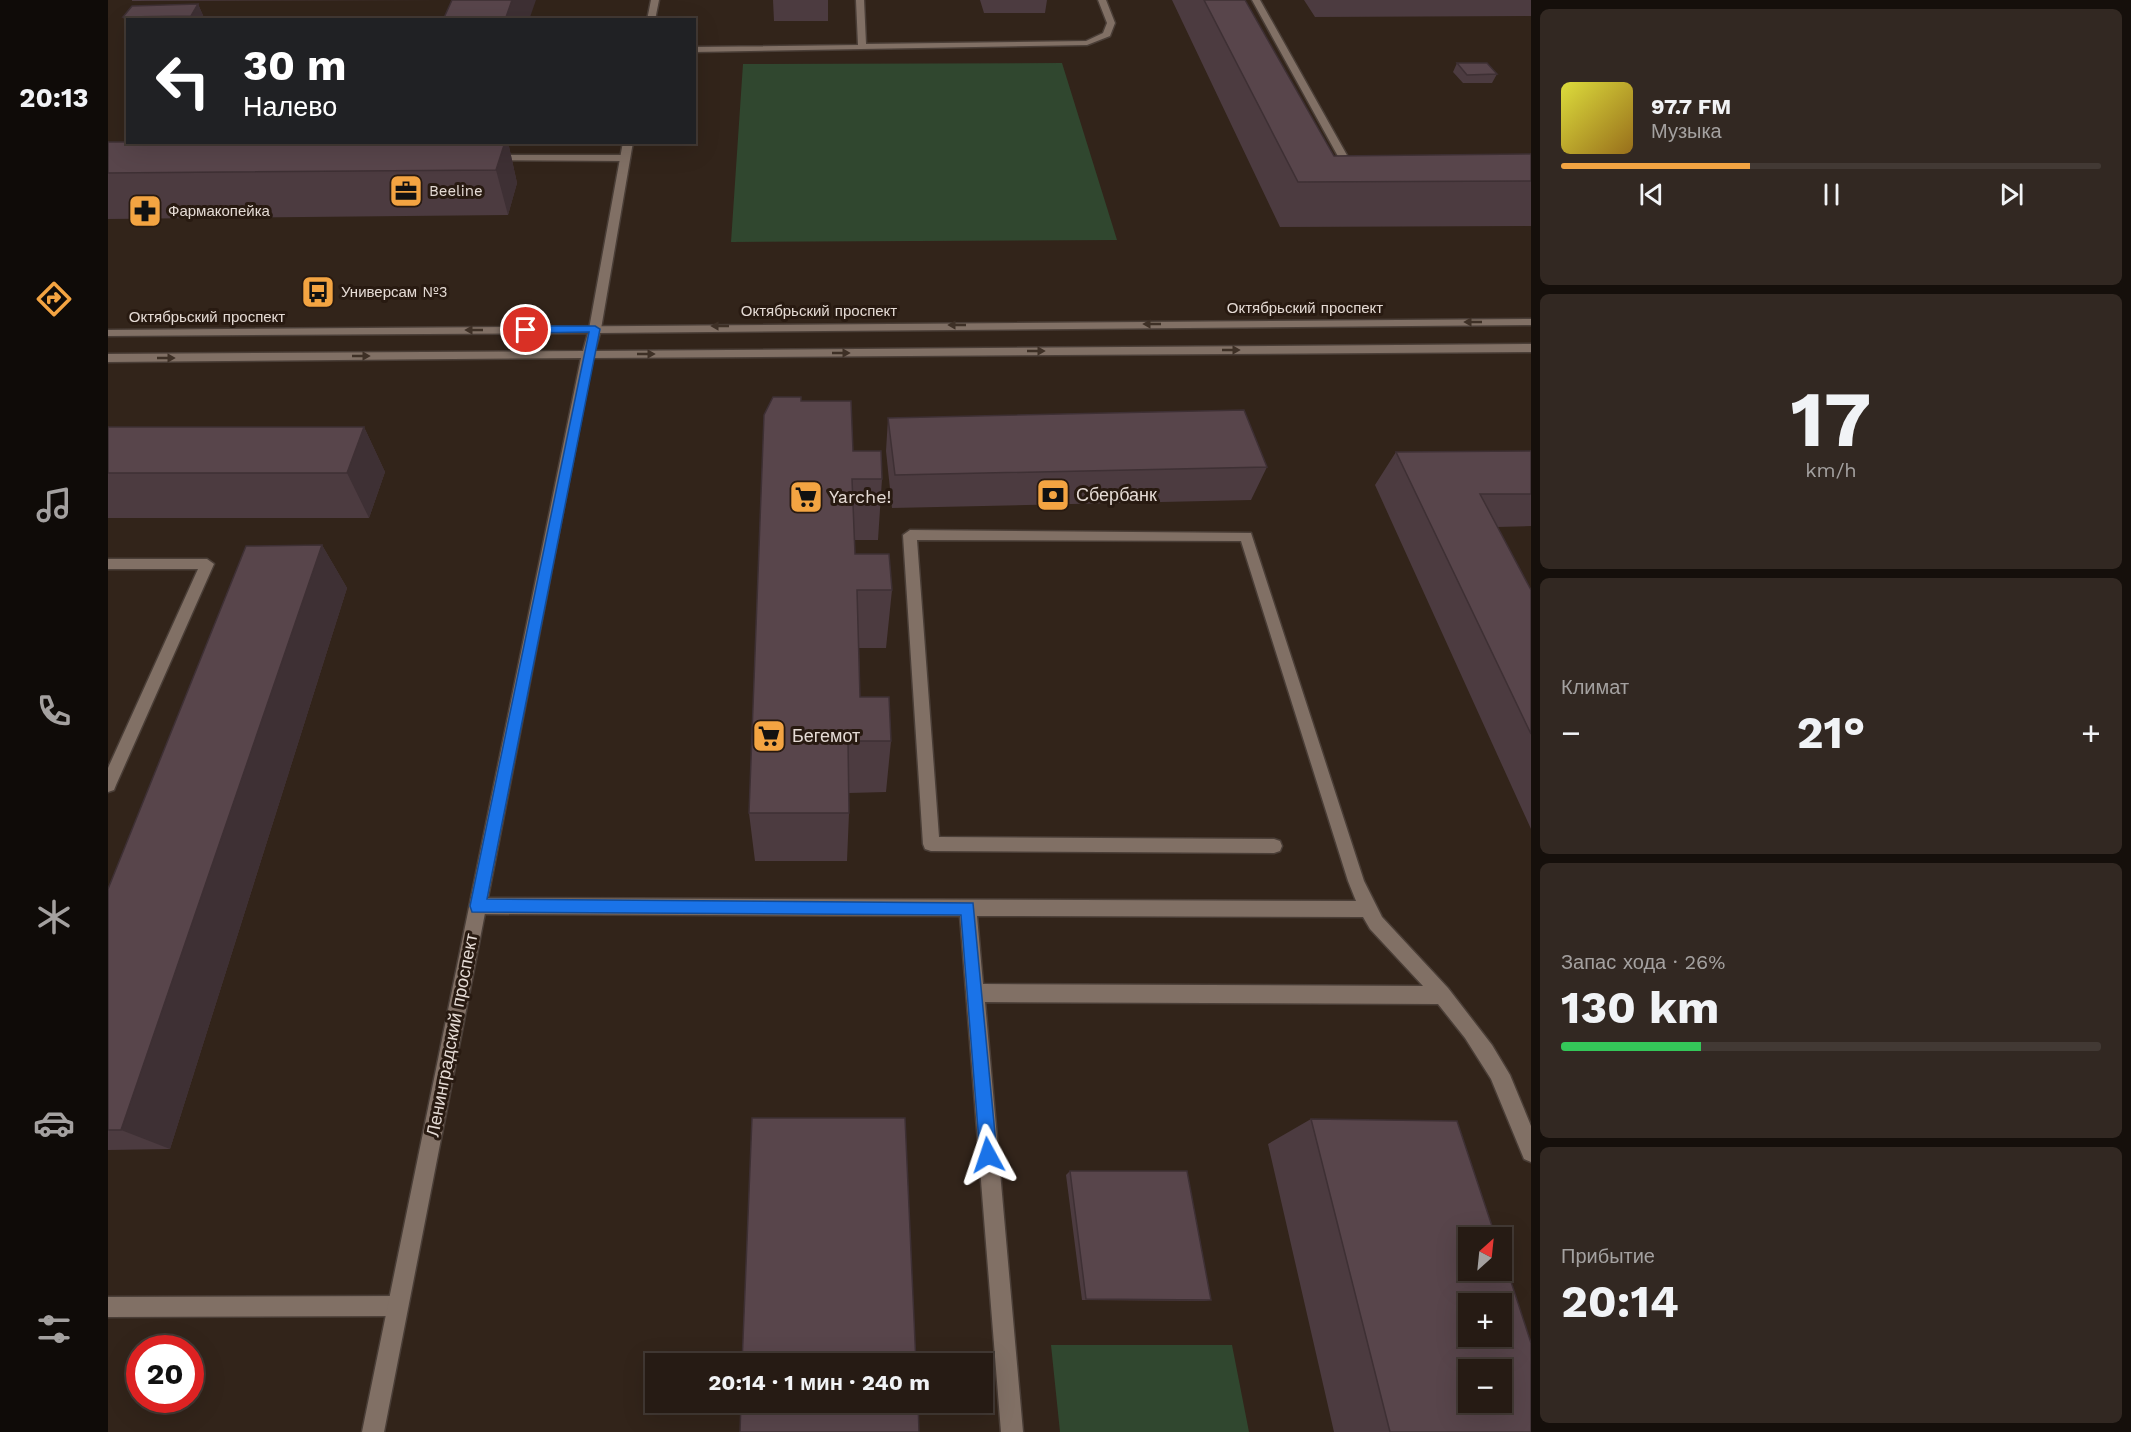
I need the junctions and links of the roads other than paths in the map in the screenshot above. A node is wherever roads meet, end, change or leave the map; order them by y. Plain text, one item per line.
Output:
1 (655, 0) edge
2 (860, 0) edge
3 (1102, 0) edge
4 (1256, 0) edge
5 (651, 18) edge
6 (862, 48) junction
7 (696, 50) edge
8 (628, 144) edge
9 (481, 158) edge
10 (625, 158) junction
11 (1361, 169) edge
12 (1531, 322) edge
13 (595, 329) junction
14 (108, 333) edge
15 (1531, 348) edge
16 (588, 354) junction
17 (108, 358) edge
18 (108, 564) edge
19 (108, 785) edge
20 (1274, 846) dead end
21 (478, 906) junction
22 (968, 908) junction
23 (1368, 909) junction
24 (975, 993) junction
25 (1442, 995) junction
26 (1531, 1152) edge
27 (398, 1306) junction
28 (108, 1307) edge
29 (373, 1432) edge
30 (1012, 1432) edge

1 - 5 main road
2 - 6 main road
3 - 6 main road
4 - 11 main road
6 - 7 main road
8 - 10 main road, Ленинградский проспект
9 - 10 main road
10 - 13 main road, Ленинградский проспект
12 -> 13 main road, Октябрьский проспект
13 -> 14 main road, Октябрьский проспект
13 - 16 main road, Ленинградский проспект
16 -> 15 main road
17 -> 16 main road
16 - 21 main road, Ленинградский проспект
18 - 19 main road
20 - 23 main road
21 - 22 main road
21 - 27 main road, Ленинградский проспект
22 - 23 main road
22 - 24 main road
23 - 25 main road
24 - 25 main road
24 - 30 main road
25 - 26 main road
27 - 28 main road
27 - 29 main road, Ленинградский проспект

